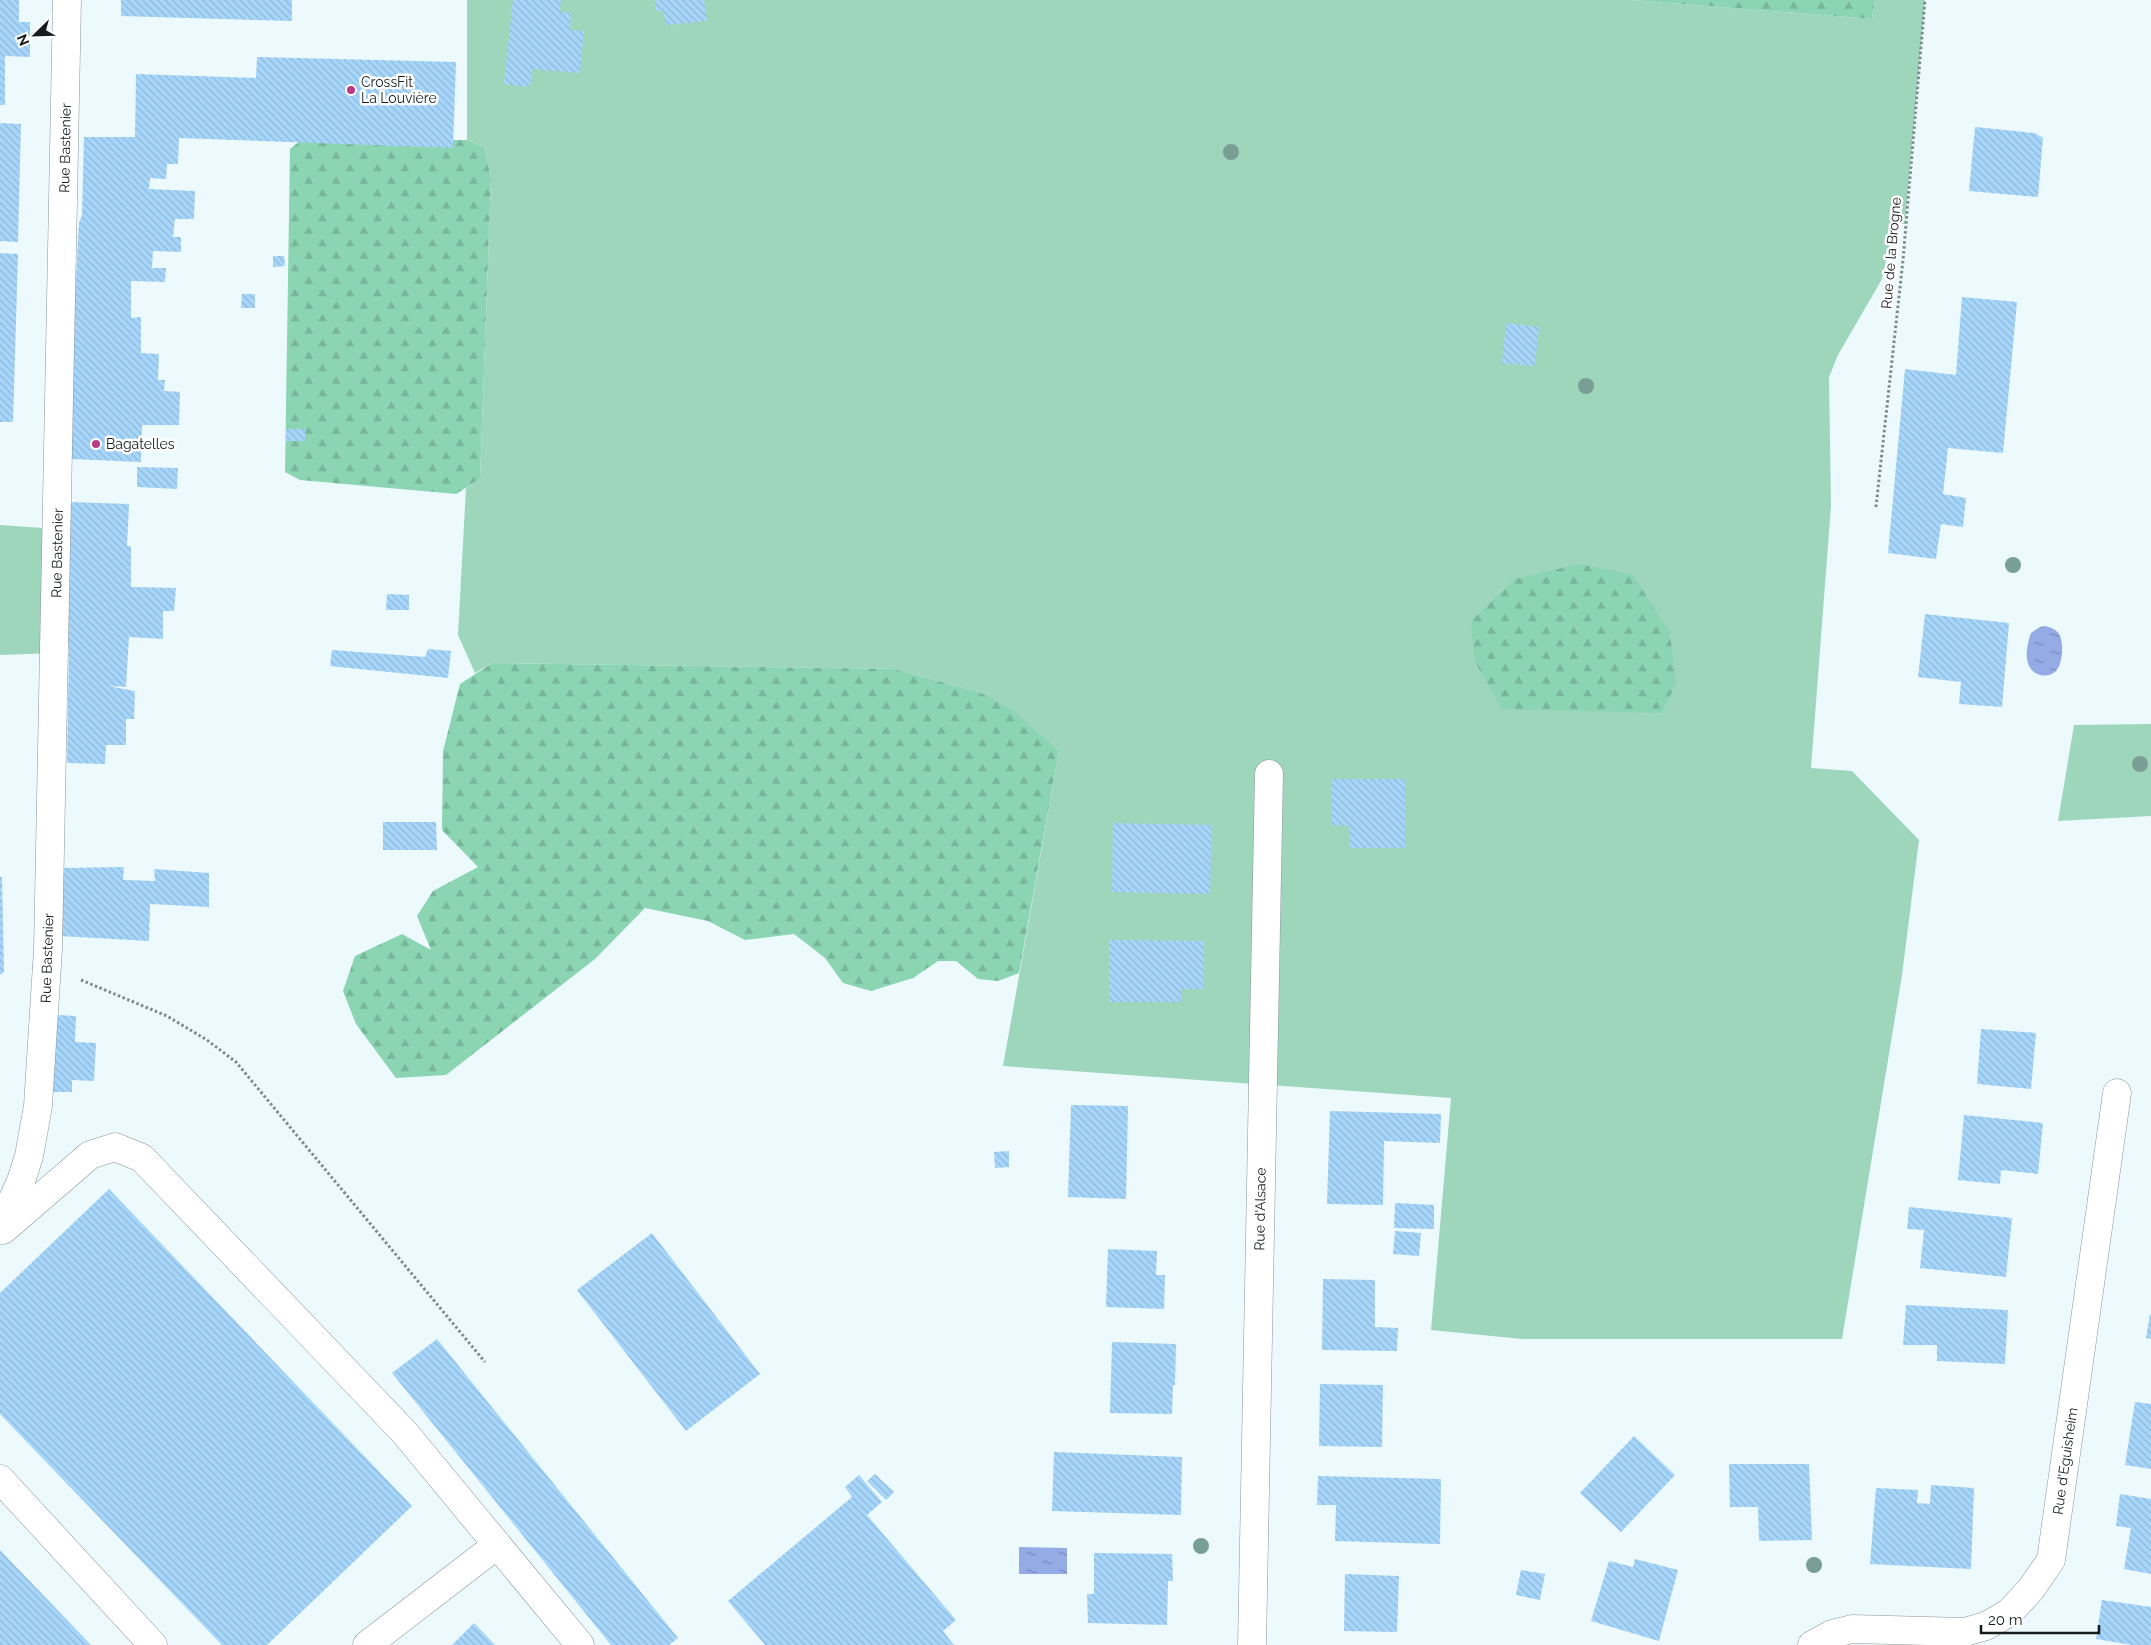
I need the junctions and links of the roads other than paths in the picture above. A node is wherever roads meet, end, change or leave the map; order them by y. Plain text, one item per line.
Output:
1 (67, 0) edge
2 (1269, 774) dead end
3 (2117, 1093) dead end
4 (0, 1228) edge
5 (0, 1233) edge
6 (0, 1479) edge
7 (497, 1544) junction
8 (153, 1645) edge
9 (367, 1645) edge
10 (580, 1645) edge
11 (1252, 1645) edge
12 (1812, 1645) edge

1 - 4 street, Rue Bastenier
2 - 11 street, Rue d'Alsace
3 - 12 street, Rue d'Eguisheim
5 - 7 street
6 - 8 street
7 - 9 street
7 - 10 street

